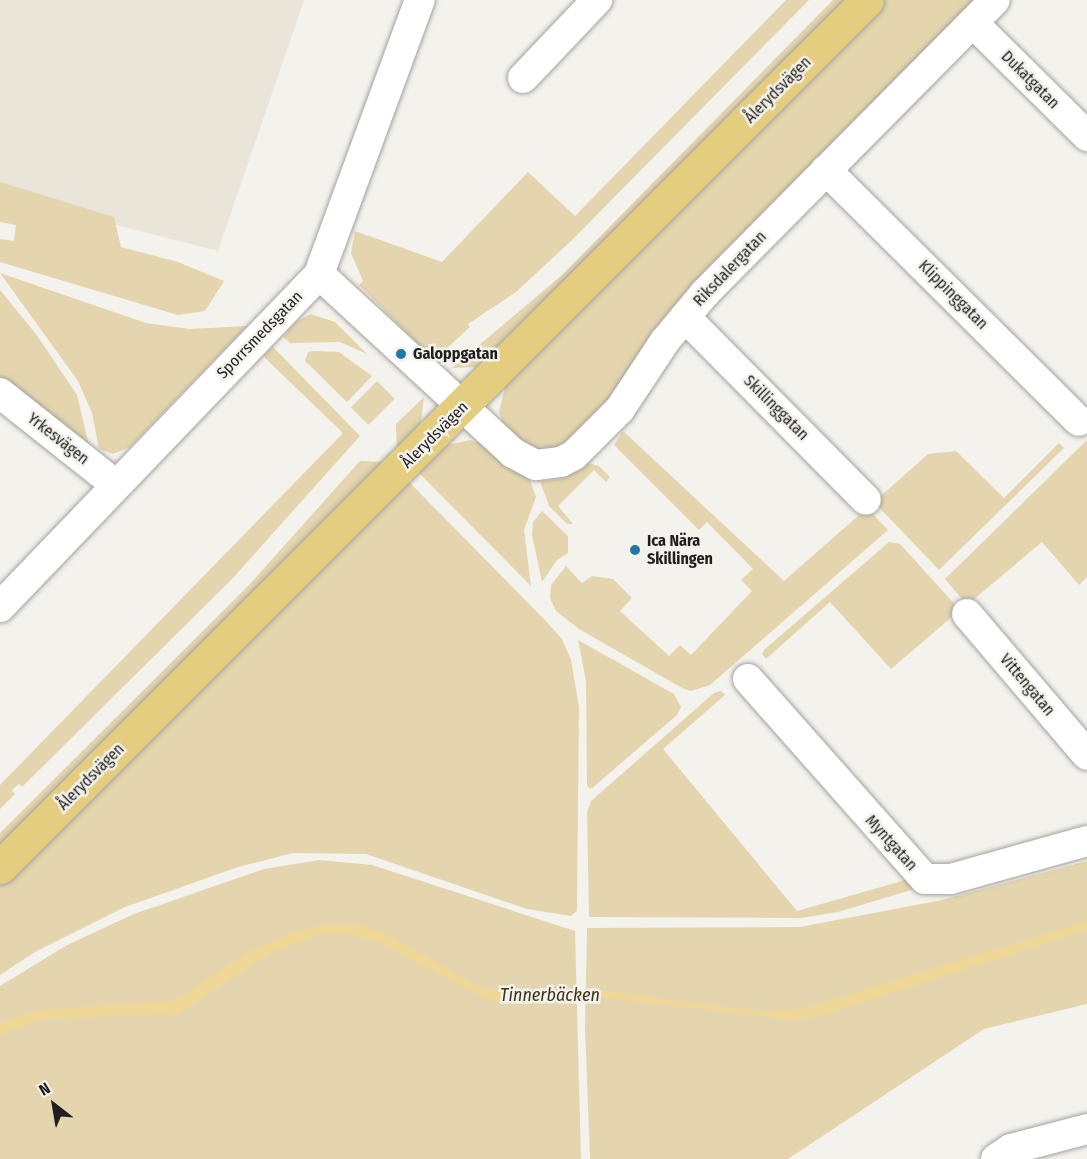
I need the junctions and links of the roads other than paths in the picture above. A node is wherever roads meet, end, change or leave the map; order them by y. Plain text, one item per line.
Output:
1 (420, 0) edge
2 (597, 0) edge
3 (867, 0) edge
4 (995, 0) edge
5 (973, 23) junction
6 (523, 78) dead end
7 (1087, 136) edge
8 (826, 170) junction
9 (319, 274) junction
10 (685, 317) junction
11 (0, 393) edge
12 (462, 407) junction
13 (1079, 421) dead end
14 (116, 485) junction
15 (866, 500) dead end
16 (4, 594) edge
17 (967, 614) dead end
18 (748, 679) dead end
19 (1087, 755) edge
20 (1087, 841) edge
21 (0, 867) edge
22 (1087, 1129) edge
23 (996, 1159) edge

1 - 9 street, Sporrsmedsgatan
2 - 6 street
3 - 12 main road, Ålerydsvägen
4 - 5 street, Riksdalergatan
5 - 7 street, Dukatgatan
5 - 8 street, Riksdalergatan
8 - 10 street, Riksdalergatan
8 - 13 street, Klippinggatan
9 - 12 street
9 - 14 street, Sporrsmedsgatan
10 - 12 street, Riksdalergatan
10 - 15 street, Skillinggatan
11 - 14 street, Yrkesvägen
12 - 21 main road, Ålerydsvägen
14 - 16 street, Sporrsmedsgatan
17 - 19 street, Vittengatan
18 - 20 street, Myntgatan
22 - 23 street

